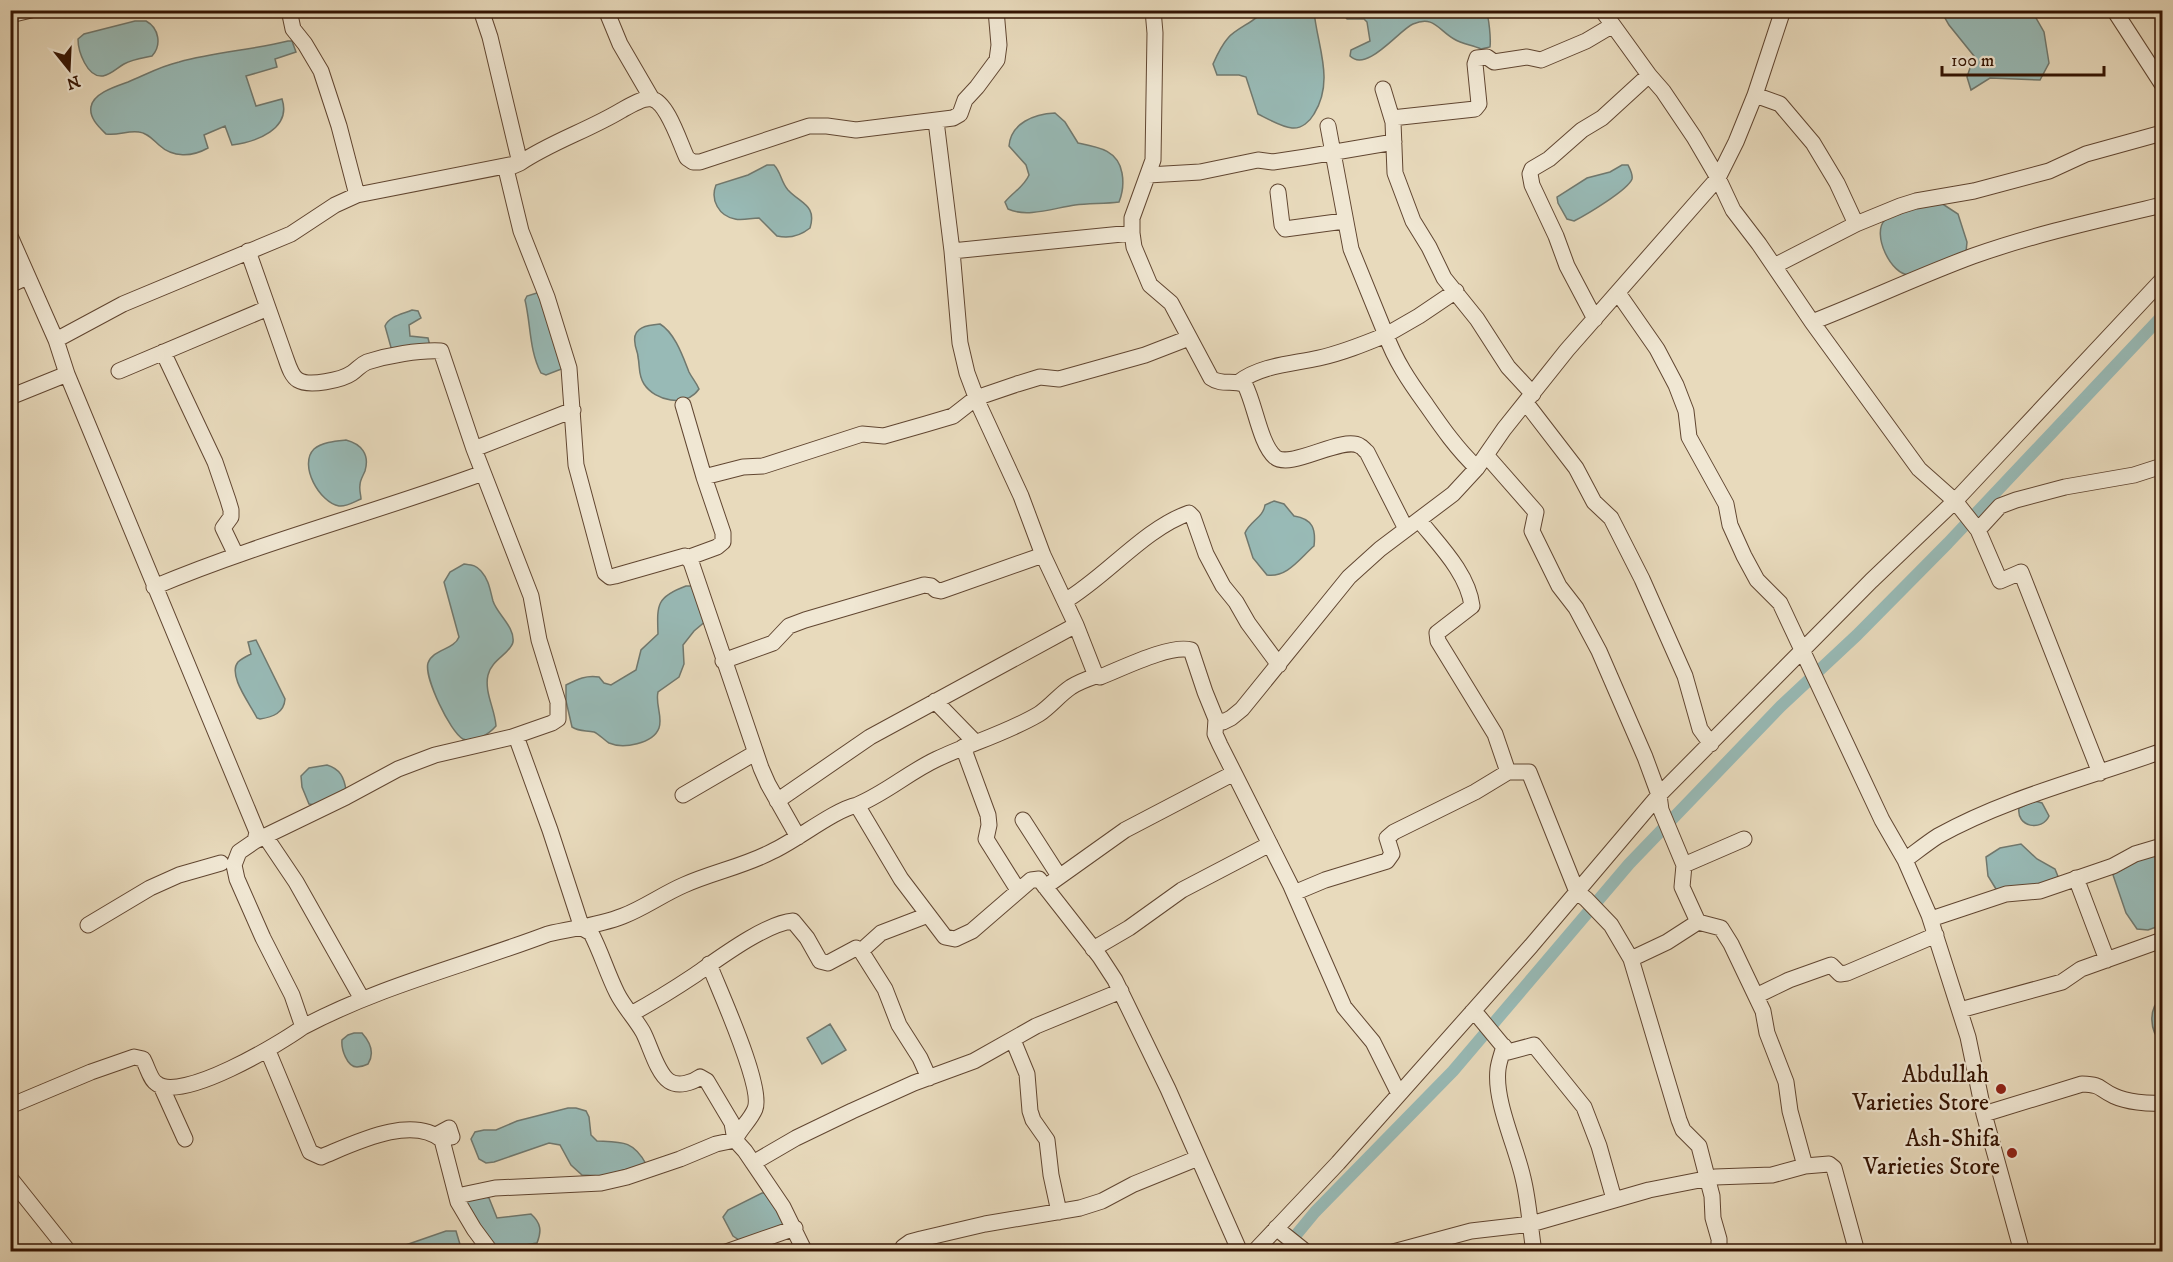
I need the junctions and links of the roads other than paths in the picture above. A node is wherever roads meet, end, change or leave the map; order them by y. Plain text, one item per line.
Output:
1 (31, 10) edge
2 (289, 10) edge
3 (481, 10) edge
4 (606, 10) edge
5 (996, 10) edge
6 (1153, 10) edge
7 (1602, 10) edge
8 (1783, 10) edge
9 (2114, 10) edge
10 (10, 15) edge
11 (1613, 25) junction
12 (1649, 75) junction
13 (2163, 84) edge
14 (1383, 89) dead end
15 (1755, 95) junction
16 (652, 99) junction
17 (1392, 118) junction
18 (936, 121) junction
19 (1328, 126) dead end
20 (2163, 133) edge
21 (1394, 142) junction
22 (1332, 152) junction
23 (520, 163) junction
24 (1148, 175) junction
25 (1718, 178) junction
26 (1278, 192) dead end
27 (357, 195) junction
28 (2163, 205) edge
29 (1344, 221) junction
30 (1856, 224) junction
31 (1132, 233) junction
32 (10, 236) edge
33 (248, 251) junction
34 (952, 251) junction
35 (1774, 266) junction
36 (27, 277) junction
37 (2163, 280) edge
38 (10, 285) edge
39 (1456, 291) junction
40 (1618, 293) junction
41 (268, 308) junction
42 (1595, 319) junction
43 (1812, 322) junction
44 (1386, 334) junction
45 (1189, 338) junction
46 (56, 340) junction
47 (163, 352) junction
48 (119, 371) dead end
49 (67, 374) junction
50 (1239, 382) junction
51 (10, 398) edge
52 (976, 398) junction
53 (1529, 398) junction
54 (683, 405) dead end
55 (573, 410) junction
56 (474, 449) junction
57 (1481, 461) junction
58 (2163, 466) edge
59 (483, 473) junction
60 (704, 477) junction
61 (1958, 504) junction
62 (1413, 525) junction
63 (1978, 529) junction
64 (236, 555) junction
65 (1042, 555) junction
66 (687, 558) junction
67 (154, 587) junction
68 (1065, 601) junction
69 (1076, 625) junction
70 (1806, 657) junction
71 (723, 661) junction
72 (1279, 665) junction
73 (1096, 676) junction
74 (935, 701) junction
75 (1216, 719) junction
76 (512, 737) junction
77 (1711, 744) junction
78 (969, 745) junction
79 (2163, 750) edge
80 (755, 753) junction
81 (1508, 772) junction
82 (2100, 772) junction
83 (1234, 773) junction
84 (683, 795) dead end
85 (777, 801) junction
86 (1660, 803) junction
87 (857, 805) junction
88 (1023, 820) dead end
89 (798, 837) junction
90 (260, 838) junction
91 (1744, 839) dead end
92 (1270, 844) junction
93 (2163, 846) edge
94 (1905, 860) junction
95 (221, 863) dead end
96 (1684, 865) junction
97 (1059, 876) junction
98 (2076, 878) junction
99 (1045, 887) junction
100 (1018, 890) junction
101 (1294, 893) junction
102 (1581, 896) junction
103 (928, 915) junction
104 (1931, 919) junction
105 (1698, 922) junction
106 (88, 925) dead end
107 (582, 928) junction
108 (1936, 935) junction
109 (2163, 940) edge
110 (1093, 949) junction
111 (861, 951) junction
112 (1631, 959) junction
113 (2107, 960) junction
114 (709, 964) junction
115 (1121, 991) junction
116 (1756, 996) junction
117 (362, 999) junction
118 (1960, 1010) junction
119 (631, 1014) junction
120 (1476, 1014) junction
121 (303, 1027) junction
122 (1013, 1040) junction
123 (1504, 1046) junction
124 (268, 1051) junction
125 (929, 1078) junction
126 (161, 1086) junction
127 (1399, 1094) junction
128 (2163, 1103) edge
129 (10, 1106) edge
130 (1984, 1114) junction
131 (436, 1135) junction
132 (453, 1137) dead end
133 (185, 1139) dead end
134 (735, 1140) junction
135 (1198, 1158) junction
136 (753, 1163) junction
137 (1804, 1166) junction
138 (10, 1178) edge
139 (1707, 1179) junction
140 (457, 1196) junction
141 (1614, 1199) junction
142 (1059, 1212) junction
143 (1532, 1224) junction
144 (795, 1228) junction
145 (1276, 1228) junction
146 (69, 1251) edge
147 (491, 1251) edge
148 (726, 1251) edge
149 (805, 1251) edge
150 (900, 1251) edge
151 (1240, 1251) edge
152 (1254, 1251) edge
153 (1306, 1251) edge
154 (1393, 1251) edge
155 (1534, 1251) edge
156 (1719, 1251) edge
157 (1857, 1251) edge
158 (2022, 1251) edge

1 - 10 street
2 - 27 street
3 - 23 street
4 - 16 street
5 - 18 street
6 - 24 street
7 - 11 street
8 - 15 street
9 - 13 street
11 - 12 street
11 - 17 street
12 - 25 street
12 - 42 street
14 - 17 street
15 - 25 street
15 - 30 street
16 - 18 street
16 - 23 street
17 - 21 street
18 - 34 street
19 - 22 street
20 - 30 street
21 - 22 street
21 - 39 street
22 - 24 street
22 - 29 street
23 - 27 street
23 - 55 street
24 - 31 street
25 - 35 street
25 - 40 street
26 - 29 street
27 - 33 street
28 - 43 street
29 - 44 street
30 - 35 street
31 - 34 street
31 - 45 street
32 - 36 street
33 - 41 street
33 - 46 street
34 - 52 street
35 - 43 street
36 - 38 street
36 - 46 street
37 - 61 street
39 - 44 street
39 - 53 street
40 - 42 street
40 - 70 street
41 - 47 street
41 - 56 street
42 - 53 street
43 - 61 street
44 - 50 street
44 - 57 street
45 - 50 street
45 - 52 street
46 - 49 street
47 - 48 street
47 - 64 street
49 - 51 street
49 - 67 street
50 - 62 street
52 - 60 street
52 - 65 street
53 - 57 street
53 - 77 street
54 - 60 street
55 - 56 street
55 - 66 street
56 - 59 street
57 - 62 street
57 - 86 street
58 - 63 street
59 - 64 street
59 - 76 street
60 - 66 street
61 - 63 street
61 - 70 street
62 - 72 street
62 - 81 street
63 - 82 street
64 - 67 street
65 - 68 street
65 - 71 street
66 - 71 street
67 - 90 street
68 - 69 street
68 - 72 street
69 - 73 street
69 - 74 street
70 - 77 street
70 - 94 street
71 - 80 street
72 - 75 street
73 - 75 street
73 - 78 street
74 - 78 street
74 - 85 street
75 - 83 street
76 - 90 street
76 - 107 street
77 - 86 street
78 - 87 street
78 - 100 street
79 - 82 street
80 - 84 street
80 - 85 street
81 - 101 street
81 - 102 street
82 - 94 street
83 - 92 street
83 - 97 street
85 - 89 street
86 - 96 street
86 - 102 street
87 - 89 street
87 - 103 street
88 - 97 street
89 - 107 street
90 - 117 street
90 - 121 street
91 - 96 street
92 - 101 street
92 - 110 street
93 - 98 street
94 - 104 street
95 - 106 street
96 - 105 street
97 - 99 street
98 - 104 street
98 - 113 street
99 - 100 street
99 - 110 street
100 - 103 street
101 - 127 street
102 - 112 street
102 - 120 street
103 - 111 street
104 - 108 street
105 - 112 street
105 - 116 street
107 - 117 street
107 - 119 street
108 - 116 street
108 - 118 street
109 - 113 street
110 - 115 street
111 - 114 street
111 - 125 street
112 - 139 street
113 - 118 street
114 - 119 street
114 - 134 street
115 - 122 street
115 - 135 street
116 - 137 street
117 - 121 street
118 - 130 street
119 - 134 street
120 - 123 street
120 - 127 street
121 - 124 street
122 - 125 street
122 - 142 street
123 - 141 street
123 - 143 street
124 - 126 street
124 - 131 street
125 - 136 street
126 - 129 street
126 - 133 street
127 - 145 street
128 - 130 street
130 - 158 street
131 - 132 street
131 - 140 street
134 - 136 street
134 - 140 street
135 - 142 street
135 - 151 street
136 - 144 street
137 - 139 street
137 - 157 street
138 - 146 street
139 - 141 street
139 - 156 street
140 - 147 street
141 - 143 street
142 - 150 street
143 - 154 street
143 - 155 street
144 - 148 street
144 - 149 street
145 - 152 street
145 - 153 street

